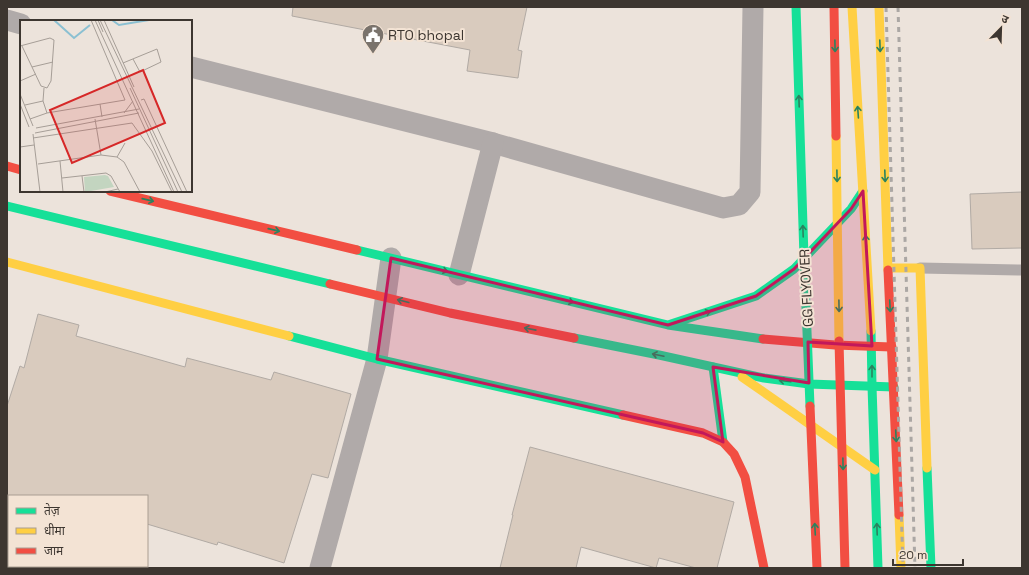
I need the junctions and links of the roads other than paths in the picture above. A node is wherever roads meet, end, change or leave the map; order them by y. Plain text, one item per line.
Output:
1 (753, 7) edge
2 (796, 7) edge
3 (834, 7) edge
4 (852, 7) edge
5 (879, 7) edge
6 (7, 20) edge
7 (20, 24) edge
8 (192, 67) edge
9 (492, 143) junction
10 (7, 166) edge
11 (20, 170) edge
12 (863, 191) junction
13 (114, 192) edge
14 (7, 206) edge
15 (391, 258) junction
16 (7, 262) edge
17 (888, 268) junction
18 (920, 268) junction
19 (1022, 270) edge
20 (459, 275) junction
21 (386, 297) junction
22 (668, 325) junction
23 (872, 346) junction
24 (892, 347) junction
25 (377, 359) junction
26 (713, 367) junction
27 (734, 371) junction
28 (872, 386) junction
29 (894, 387) junction
30 (723, 442) junction
31 (875, 470) junction
32 (320, 568) edge
33 (764, 568) edge
34 (817, 568) edge
35 (845, 568) edge
36 (878, 568) edge
37 (901, 568) edge
38 (931, 568) edge

1 - 9 street
34 -> 2 main road, GG FLYOVER, bridge
3 -> 35 main road, bridge
12 -> 4 main road
5 -> 17 main road
6 - 7 street
8 - 9 street
9 - 20 street
10 - 11 main road
22 -> 12 main road
23 -> 12 main road
13 -> 15 main road
14 - 21 main road
15 -> 20 main road
15 - 21 street
16 - 25 main road
17 - 18 main road
17 -> 24 main road
18 - 19 lane
18 - 38 main road
20 -> 22 main road
21 - 25 street
26 -> 21 main road
22 - 23 main road
23 - 24 main road
28 -> 23 main road
24 - 29 main road
25 - 30 main road
25 - 32 street
26 - 27 main road
26 - 30 main road
28 -> 27 main road
27 - 31 main road
28 - 29 main road
28 - 31 main road
29 -> 37 main road
30 - 33 main road
36 -> 31 main road

